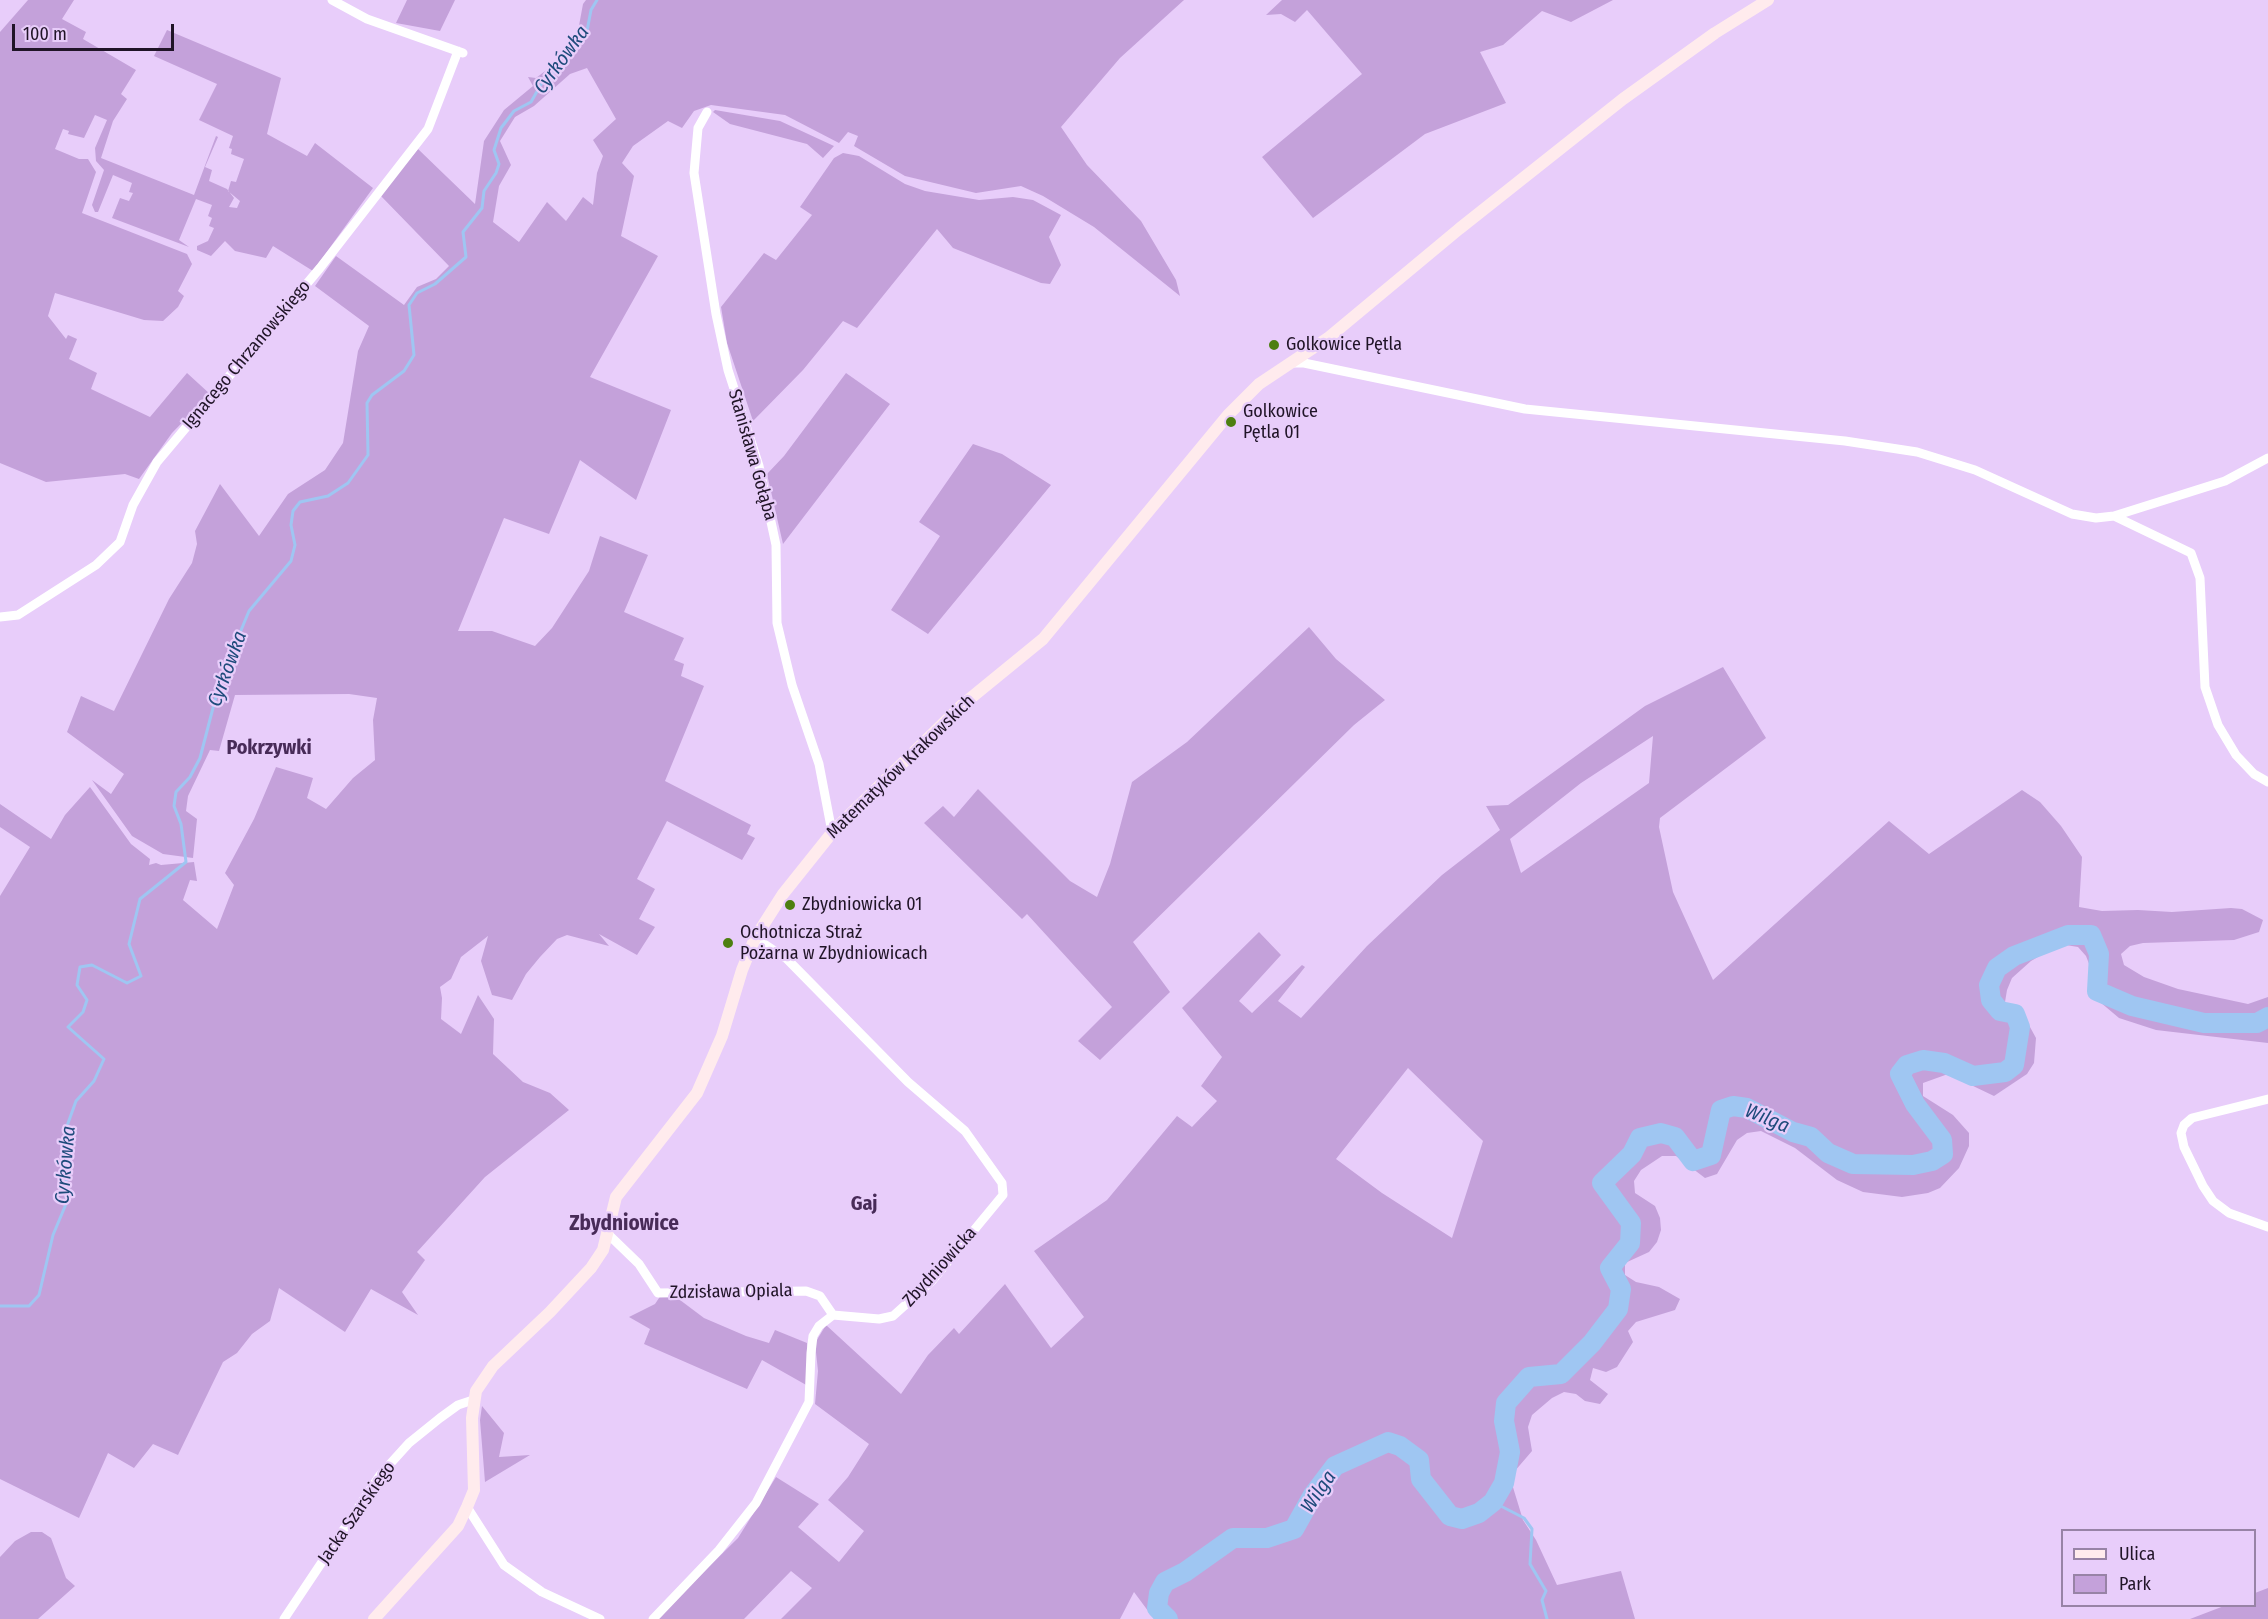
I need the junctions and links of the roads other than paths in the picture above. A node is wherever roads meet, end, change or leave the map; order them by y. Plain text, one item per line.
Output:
1 (332, 0) edge
2 (1768, 0) edge
3 (707, 112) dead end
4 (1291, 363) junction
5 (2268, 458) edge
6 (2114, 516) junction
7 (0, 617) edge
8 (2268, 782) edge
9 (832, 832) junction
10 (755, 938) junction
11 (2268, 1099) edge
12 (2268, 1227) edge
13 (609, 1235) junction
14 (833, 1315) junction
15 (473, 1400) junction
16 (467, 1507) junction
17 (284, 1619) edge
18 (374, 1619) edge
19 (600, 1619) edge
20 (653, 1619) edge

1 - 7 street, Ignacego Chrzanowskiego
2 - 4 street, Matematyków Krakowskich
3 - 9 street, Stanisława Gołąba
4 - 6 street
4 - 9 street, Matematyków Krakowskich
5 - 6 street
6 - 8 street
9 - 10 street, Matematyków Krakowskich
10 - 13 street, Matematyków Krakowskich
10 - 14 street, Zbydniowicka
11 - 12 street
13 - 14 street, Zdzisława Opiala
13 - 15 street, Matematyków Krakowskich
14 - 20 street
15 - 16 street
15 - 17 street, Jacka Szarskiego
16 - 18 street
16 - 19 street

